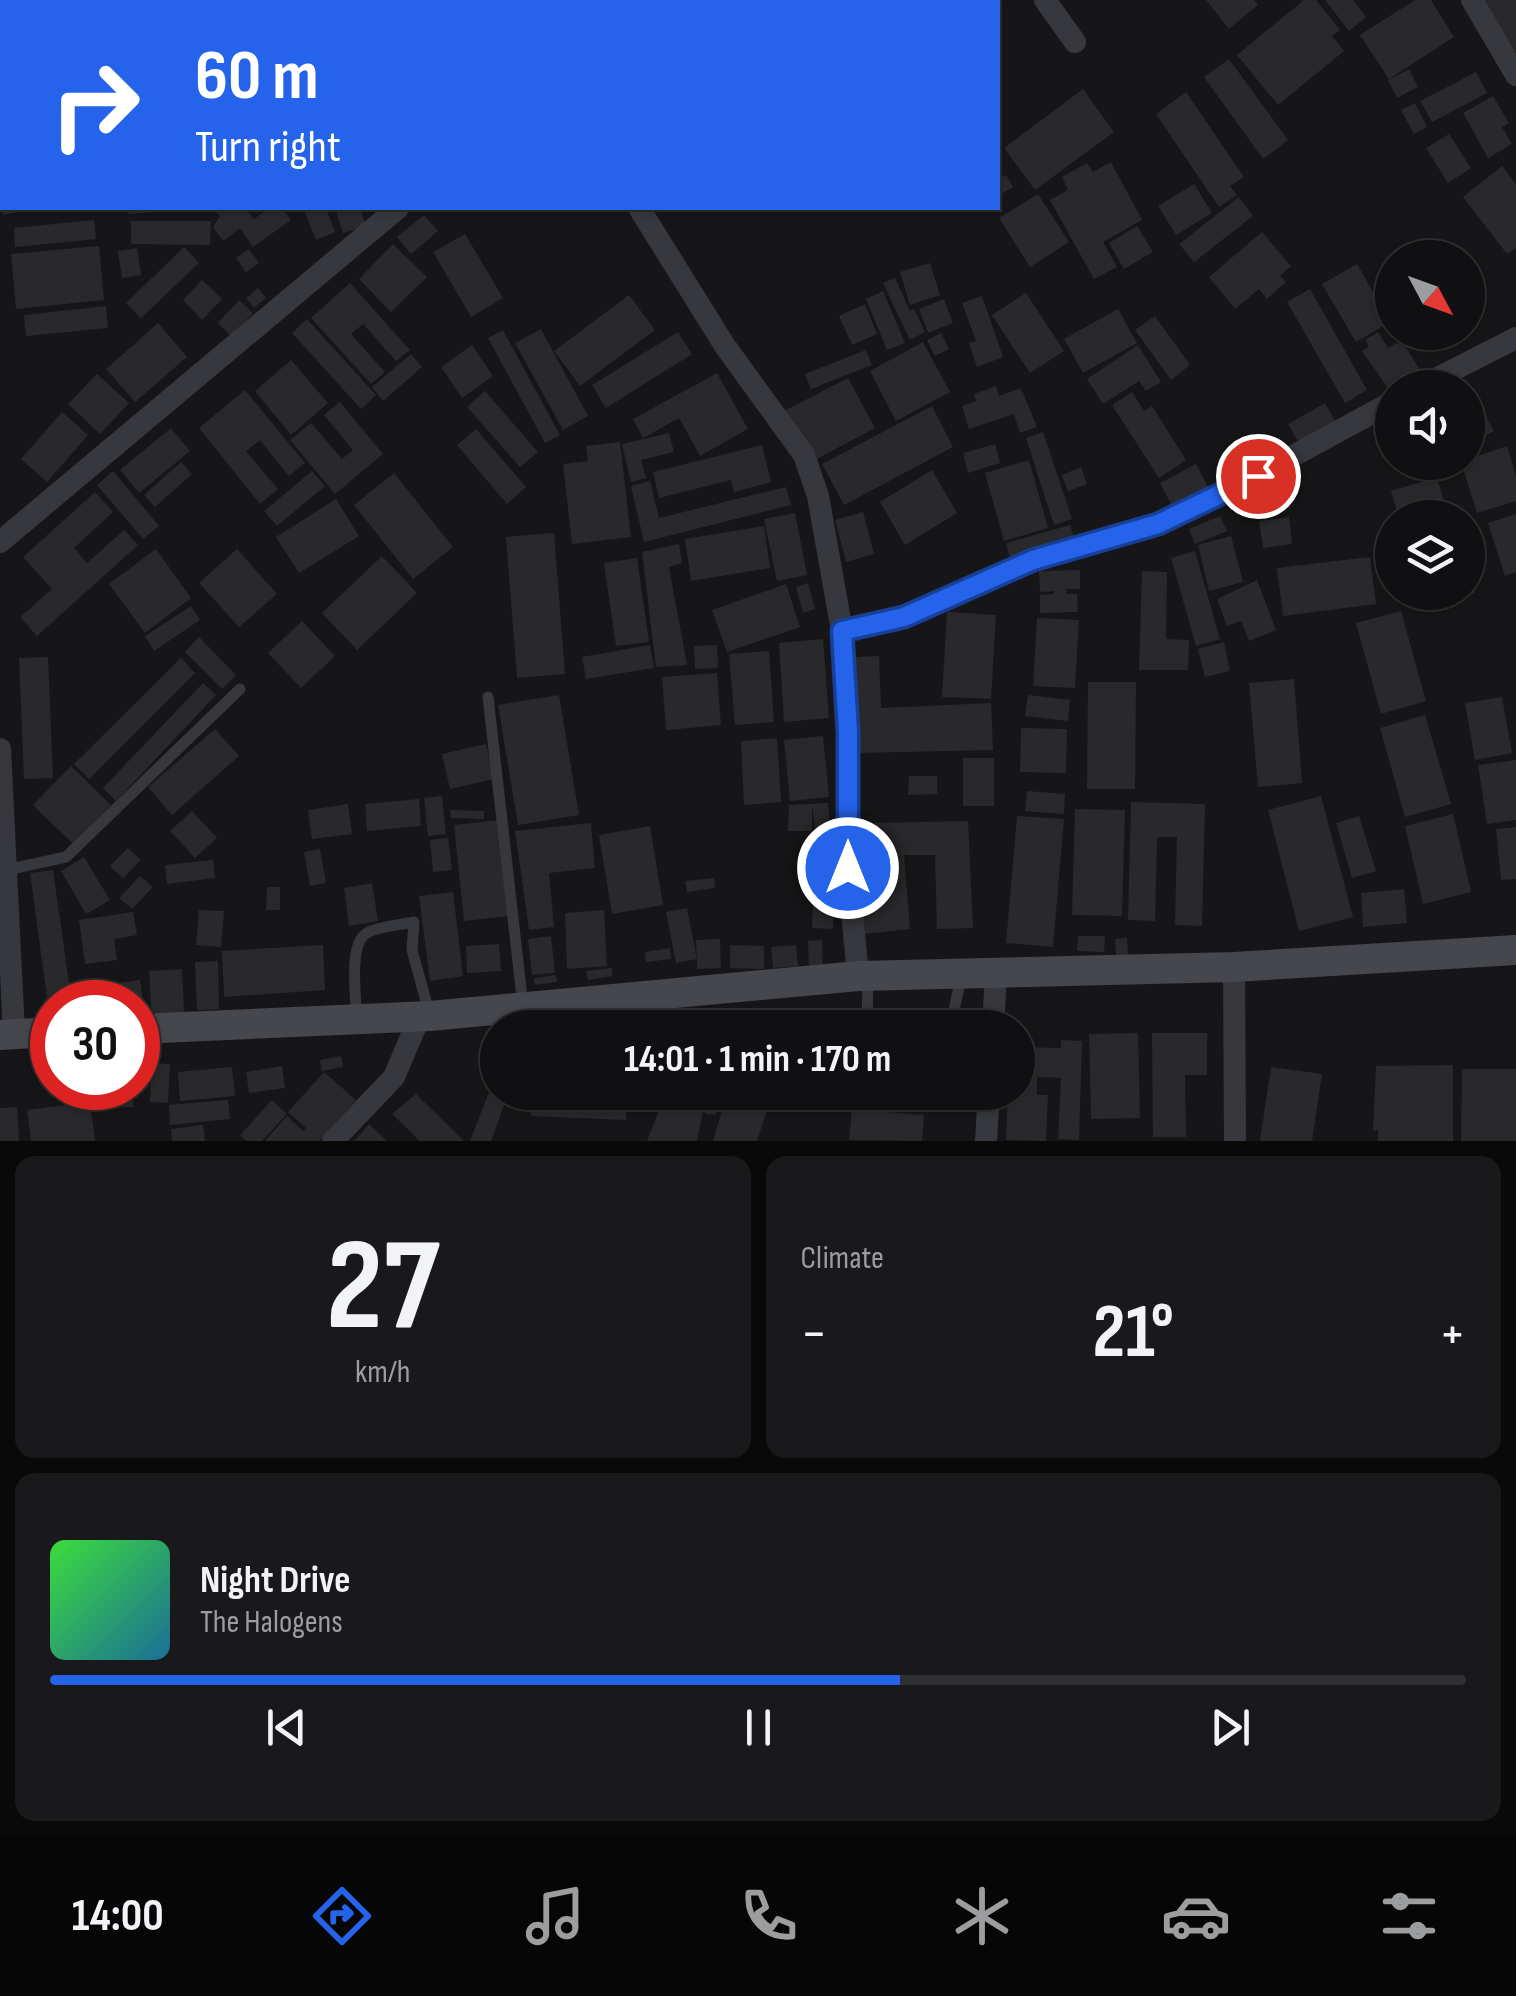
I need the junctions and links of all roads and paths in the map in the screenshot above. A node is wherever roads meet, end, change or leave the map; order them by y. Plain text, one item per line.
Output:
1 (1046, 0) edge
2 (1472, 0) edge
3 (1075, 42) dead end
4 (1516, 74) edge
5 (396, 210) edge
6 (640, 210) edge
7 (1516, 338) edge
8 (1453, 370) edge
9 (1375, 411) edge
10 (0, 542) edge
11 (842, 631) junction
12 (240, 689) dead end
13 (488, 697) dead end
14 (0, 749) edge
15 (6, 870) junction
16 (1516, 950) edge
17 (1234, 967) junction
18 (996, 972) junction
19 (962, 973) junction
20 (863, 976) junction
21 (523, 1007) junction
22 (866, 1010) edge
23 (954, 1010) edge
24 (993, 1010) edge
25 (425, 1016) junction
26 (357, 1019) junction
27 (160, 1027) edge
28 (7, 1035) edge
29 (987, 1110) edge
30 (333, 1141) edge
31 (986, 1141) edge
32 (1235, 1141) edge

1 - 3 street
2 - 4 street
5 - 10 street
6 - 11 street
7 - 8 street
9 - 11 street
11 - 20 street
12 - 15 lane
13 - 21 lane
14 - 15 street
15 - 28 street
16 - 17 street
17 - 18 street
17 - 32 street
18 - 19 street
18 - 24 street
19 - 20 street
19 - 23 lane
20 - 21 street
20 - 22 lane
21 - 25 street
25 - 26 street
25 - 26 lane
25 - 30 street
26 - 27 street
29 - 31 street

